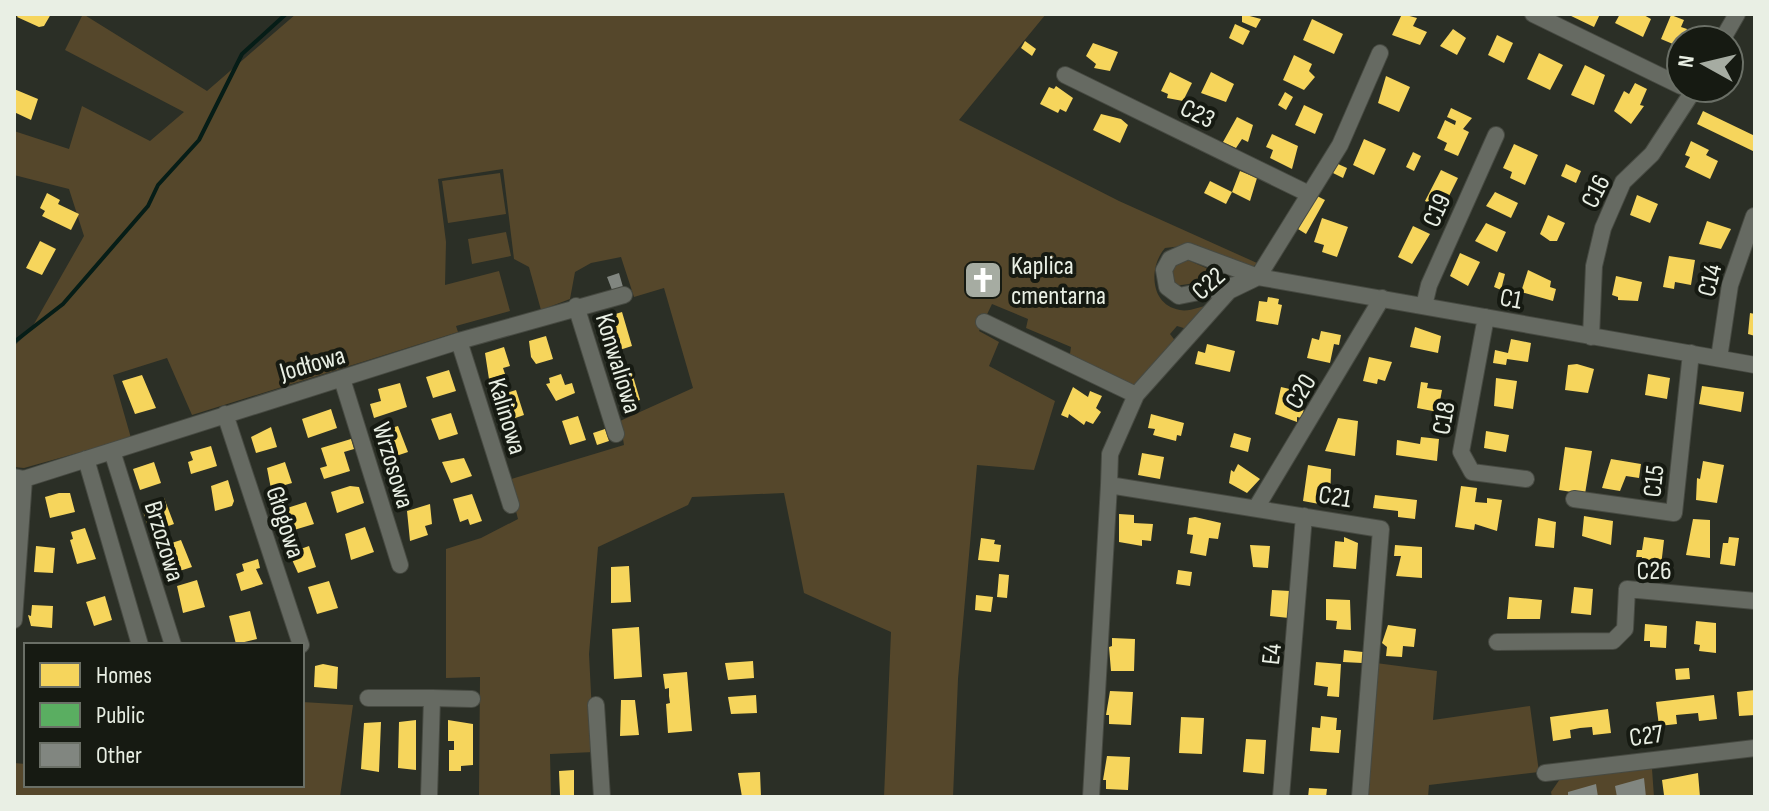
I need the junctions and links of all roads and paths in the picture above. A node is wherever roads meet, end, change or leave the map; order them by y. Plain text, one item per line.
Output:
1 (1533, 14) edge
2 (1380, 53) dead end
3 (1065, 75) dead end
4 (1665, 78) edge
5 (1680, 104) edge
6 (1496, 135) dead end
7 (1309, 194) junction
8 (1754, 216) edge
9 (1258, 277) junction
10 (1239, 284) junction
11 (624, 295) dead end
12 (1382, 298) junction
13 (576, 306) junction
14 (1424, 306) junction
15 (1486, 317) junction
16 (984, 322) dead end
17 (1591, 337) junction
18 (459, 341) junction
19 (1691, 353) junction
20 (1719, 358) junction
21 (1755, 365) edge
22 (342, 379) junction
23 (1136, 395) junction
24 (225, 414) junction
25 (616, 434) dead end
26 (112, 451) junction
27 (86, 459) junction
28 (19, 478) edge
29 (1526, 479) dead end
30 (1109, 485) junction
31 (1574, 499) dead end
32 (511, 505) dead end
33 (1256, 508) junction
34 (1304, 516) junction
35 (400, 565) dead end
36 (1755, 601) edge
37 (14, 620) edge
38 (1497, 642) dead end
39 (139, 643) edge
40 (172, 643) edge
41 (300, 643) edge
42 (368, 698) dead end
43 (432, 698) junction
44 (472, 699) dead end
45 (596, 705) dead end
46 (1755, 748) edge
47 (1545, 773) dead end
48 (429, 797) edge
49 (602, 797) edge
50 (1091, 797) edge
51 (1281, 797) edge
52 (1360, 797) edge

1 - 4 street
2 - 7 street, C22
3 - 7 street, C23
5 - 17 street, C16
6 - 14 street, C19
7 - 9 street, C22
8 - 20 street, C14
9 - 10 street, C22
9 - 10 street, C1
9 - 12 street, C1
10 - 23 street, C22
11 - 13 street, Jodłowa
12 - 14 street, C1
12 - 33 street, C20
13 - 18 street, Jodłowa
13 - 25 street, Konwaliowa
14 - 15 street, C1
15 - 17 street, C1
15 - 29 street, C18
16 - 23 street
17 - 19 street, C1
18 - 22 street, Jodłowa
18 - 32 street, Kalinowa
19 - 20 street, C1
19 - 31 street, C15
20 - 21 street, C1
22 - 24 street, Jodłowa
22 - 35 street, Wrzosowa
23 - 30 street
24 - 26 street, Jodłowa
24 - 41 street, Głogowa
26 - 27 street, Jodłowa
26 - 40 street, Brzozowa
27 - 28 street, Jodłowa
27 - 39 street, Brzozowa
28 - 37 street
30 - 33 street, C21
30 - 50 street
33 - 34 street, C21
34 - 51 street, E4
34 - 52 street, C21
36 - 38 street, C26
42 - 43 street
43 - 44 street
43 - 48 street
45 - 49 street
46 - 47 street, C27

